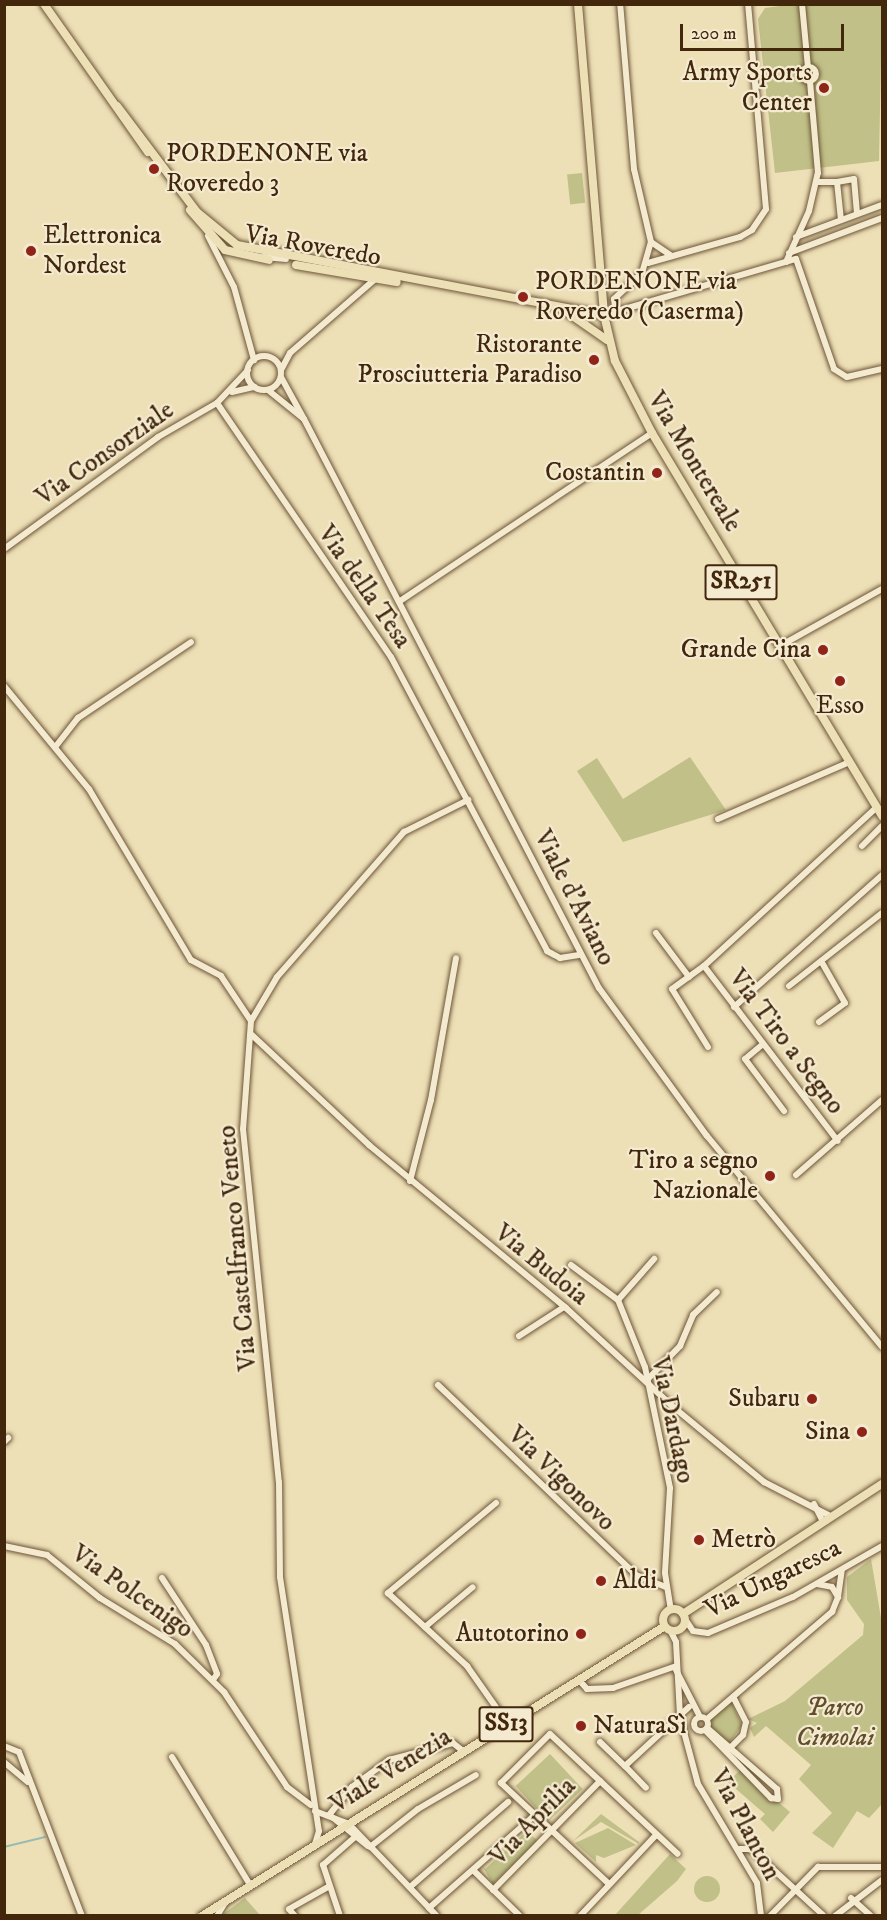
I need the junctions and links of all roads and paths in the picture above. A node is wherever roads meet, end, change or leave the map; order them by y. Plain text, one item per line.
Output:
1 (44, 4) edge
2 (578, 4) edge
3 (620, 4) edge
4 (748, 4) edge
5 (802, 4) edge
6 (117, 106) junction
7 (817, 182) junction
8 (837, 182) junction
9 (882, 205) edge
10 (857, 212) junction
11 (882, 218) edge
12 (841, 220) junction
13 (208, 236) junction
14 (796, 237) junction
15 (651, 242) junction
16 (231, 252) junction
17 (789, 253) junction
18 (673, 256) junction
19 (286, 258) junction
20 (786, 262) junction
21 (648, 263) junction
22 (334, 266) junction
23 (361, 277) junction
24 (375, 279) junction
25 (431, 285) junction
26 (234, 287) junction
27 (602, 291) junction
28 (358, 293) junction
29 (560, 307) junction
30 (586, 309) junction
31 (616, 312) junction
32 (604, 315) junction
33 (586, 323) junction
34 (609, 343) junction
35 (254, 360) junction
36 (882, 369) edge
37 (248, 370) junction
38 (281, 373) junction
39 (255, 387) junction
40 (267, 390) junction
41 (228, 393) junction
42 (217, 403) junction
43 (304, 419) junction
44 (652, 433) junction
45 (4, 549) edge
46 (882, 589) edge
47 (400, 601) junction
48 (191, 642) dead end
49 (780, 646) junction
50 (4, 686) edge
51 (56, 746) junction
52 (850, 762) junction
53 (468, 800) junction
54 (877, 807) junction
55 (882, 816) edge
56 (718, 819) dead end
57 (882, 826) edge
58 (861, 846) dead end
59 (882, 874) edge
60 (882, 913) edge
61 (656, 933) dead end
62 (579, 955) junction
63 (456, 958) dead end
64 (821, 961) junction
65 (704, 966) junction
66 (689, 976) junction
67 (789, 986) dead end
68 (734, 1007) junction
69 (251, 1021) junction
70 (819, 1022) dead end
71 (252, 1035) junction
72 (763, 1044) junction
73 (708, 1047) dead end
74 (882, 1100) edge
75 (784, 1111) dead end
76 (838, 1141) junction
77 (796, 1175) dead end
78 (410, 1181) junction
79 (654, 1259) dead end
80 (571, 1265) dead end
81 (717, 1292) dead end
82 (618, 1300) junction
83 (564, 1307) junction
84 (519, 1336) dead end
85 (880, 1338) edge
86 (882, 1347) edge
87 (646, 1381) junction
88 (438, 1385) dead end
89 (882, 1484) edge
90 (496, 1503) dead end
91 (813, 1504) junction
92 (832, 1517) junction
93 (823, 1522) junction
94 (4, 1546) edge
95 (882, 1546) edge
96 (842, 1570) junction
97 (832, 1575) junction
98 (162, 1578) dead end
99 (841, 1582) junction
100 (816, 1584) junction
101 (473, 1587) dead end
102 (666, 1587) junction
103 (832, 1587) junction
104 (838, 1597) junction
105 (671, 1610) junction
106 (684, 1617) junction
107 (425, 1628) junction
108 (667, 1628) junction
109 (676, 1668) junction
110 (213, 1680) junction
111 (579, 1680) junction
112 (677, 1693) junction
113 (733, 1697) junction
114 (689, 1707) junction
115 (680, 1717) junction
116 (701, 1718) junction
117 (507, 1724) junction
118 (706, 1729) junction
119 (600, 1742) dead end
120 (4, 1746) edge
121 (729, 1749) junction
122 (463, 1751) junction
123 (172, 1757) dead end
124 (4, 1762) edge
125 (625, 1766) junction
126 (476, 1775) dead end
127 (600, 1781) junction
128 (30, 1785) junction
129 (646, 1788) dead end
130 (508, 1802) dead end
131 (313, 1808) junction
132 (329, 1815) junction
133 (535, 1815) junction
134 (345, 1826) junction
135 (552, 1831) junction
136 (657, 1834) junction
137 (354, 1838) junction
138 (315, 1844) junction
139 (370, 1848) junction
140 (739, 1849) junction
141 (678, 1854) dead end
142 (882, 1867) edge
143 (473, 1870) junction
144 (882, 1880) edge
145 (609, 1884) junction
146 (250, 1885) junction
147 (328, 1887) junction
148 (410, 1887) junction
149 (797, 1889) junction
150 (493, 1890) junction
151 (851, 1898) junction
152 (226, 1900) junction
153 (433, 1913) edge
154 (82, 1916) edge
155 (202, 1916) edge
156 (217, 1916) edge
157 (296, 1916) edge
158 (340, 1916) edge
159 (520, 1916) edge
160 (580, 1916) edge
161 (760, 1916) edge
162 (770, 1916) edge
163 (824, 1916) edge
164 (835, 1916) edge
165 (871, 1916) edge

1 - 6 main road, Via Roveredo
2 - 27 main road, SR251
3 - 15 street
4 - 18 street
5 - 7 street
6 - 13 main road, Via Roveredo
6 - 19 main road, Via Roveredo
7 - 8 street
7 - 14 street
8 - 10 street
8 - 12 street
9 - 10 street
10 - 12 street
11 - 17 street
12 - 14 street
13 - 16 main road, Via Roveredo
13 - 26 street
14 - 17 street
15 - 18 street
15 - 21 street
16 - 19 street
16 - 23 main road, Via Roveredo
16 - 26 street
17 - 20 street
18 - 21 street
19 - 22 main road, Via Roveredo
20 - 31 street
20 - 36 street
21 - 31 street
22 - 23 street
22 - 25 main road, Via Roveredo
23 - 24 main road, Via Roveredo
23 - 28 street
24 - 25 main road, Via Roveredo
24 - 28 street
25 - 29 main road, Via Roveredo
26 - 35 street
27 - 30 main road
27 - 32 main road, SR251
28 - 38 street
29 - 30 main road, Via Roveredo
29 - 33 main road, Via Roveredo
30 - 32 main road, Via Roveredo
31 - 32 street
32 - 33 main road
32 - 34 main road, Via Montereale / SR251
33 - 34 main road, Via Roveredo
34 - 44 main road, Via Montereale / SR251
35 - 37 street
35 - 38 street
37 - 39 street
37 - 41 street, Via Consorziale
38 - 40 street
38 - 43 street, Viale d'Aviano
39 - 40 street, Viale d'Aviano
39 - 41 street, Via Consorziale
40 - 43 street, Viale d'Aviano
41 - 42 street, Via Consorziale
42 - 45 street, Via Consorziale
42 - 53 street, Via della Tesa
43 - 47 street, Viale d'Aviano
44 - 47 street
44 - 49 main road, Via Montereale / SR251
46 - 49 street
47 - 62 street, Viale d'Aviano
48 - 51 street
49 - 52 main road, Via Montereale / SR251
50 - 51 street, Via Castelfranco Veneto
51 - 69 street, Via Castelfranco Veneto
52 - 54 main road, Via Montereale / SR251
52 - 56 street
53 - 62 street, Via della Tesa
53 - 69 street
54 - 55 main road, Via Montereale / SR251
54 - 65 street
57 - 58 street
59 - 68 street
60 - 64 street
61 - 66 street
62 - 85 street, Viale d'Aviano
63 - 78 street
64 - 67 street
64 - 70 street
65 - 66 street, Via Tiro a Segno
65 - 68 street, Via Tiro a Segno
66 - 73 street, Via Tiro a Segno
68 - 72 street, Via Tiro a Segno
69 - 71 street, Via Castelfranco Veneto
71 - 78 street, Via Budoia
71 - 131 street, Via Castelfranco Veneto
72 - 75 street
72 - 76 street, Via Tiro a Segno
74 - 76 street, Via Tiro a Segno
76 - 77 street, Via Tiro a Segno
78 - 83 street, Via Budoia
79 - 82 street
80 - 82 street
81 - 87 street
82 - 87 street, Via Dardago
83 - 84 street
83 - 87 street, Via Budoia
85 - 86 street, Viale d'Aviano
87 - 91 street, Via Budoia
87 - 102 street, Via Dardago
88 - 102 street, Via Vigonovo
89 - 92 main road, Viale Venezia / SS13
90 - 107 street
91 - 92 street, Via Budoia
91 - 93 street
92 - 93 main road, Viale Venezia / SS13
93 - 106 main road, Viale Venezia / SS13
94 - 110 street, Via Polcenigo
95 - 96 street, Via Ungaresca
96 - 97 street, Via Ungaresca
96 - 99 street
97 - 99 street
97 - 100 street, Via Ungaresca
97 - 103 street
98 - 110 street
99 - 104 street
100 - 103 street
100 - 106 street, Via Ungaresca
101 - 107 street
102 - 105 street, Via Dardago
103 - 104 street
104 - 113 street
105 - 106 main road
105 - 108 main road
106 - 108 main road, Viale Venezia / SS13
107 - 117 street
108 - 109 street, Via Planton
108 - 111 main road, Viale Venezia / SS13
109 - 111 street
109 - 112 street, Via Planton
109 - 116 street
110 - 131 street, Via Polcenigo
111 - 117 main road, Viale Venezia / SS13
112 - 114 street
112 - 115 street, Via Planton
113 - 116 street
113 - 121 street
114 - 115 street
114 - 116 street
115 - 125 street
115 - 140 street, Via Planton
116 - 118 street
116 - 118 street
117 - 122 main road, Viale Venezia / SS13
118 - 121 street
118 - 121 street
119 - 125 street
120 - 128 street
122 - 132 street
122 - 134 main road, Viale Venezia / SS13
123 - 146 street
124 - 128 street
125 - 129 street
126 - 139 street
127 - 133 street
127 - 135 street, Via Aprilia
127 - 136 street
128 - 154 street
130 - 148 street
131 - 132 street
131 - 138 street, Via Castelfranco Veneto
132 - 134 street
133 - 135 street
133 - 143 street
134 - 137 street
134 - 138 main road, Viale Venezia / SS13
134 - 139 street
135 - 145 street
135 - 150 street, Via Aprilia
136 - 141 street
136 - 145 street
137 - 139 street
137 - 147 street
138 - 146 main road, Viale Venezia / SS13
139 - 148 street
140 - 149 street
140 - 161 street, Via Planton
142 - 149 street
143 - 150 street
143 - 153 street
144 - 151 street
145 - 160 street
146 - 152 main road, Viale Venezia / SS13
147 - 157 street
147 - 158 street
148 - 153 street
149 - 162 street
149 - 163 street
150 - 159 street
151 - 164 street
151 - 165 street
152 - 155 main road, Viale Venezia / SS13
152 - 156 street

